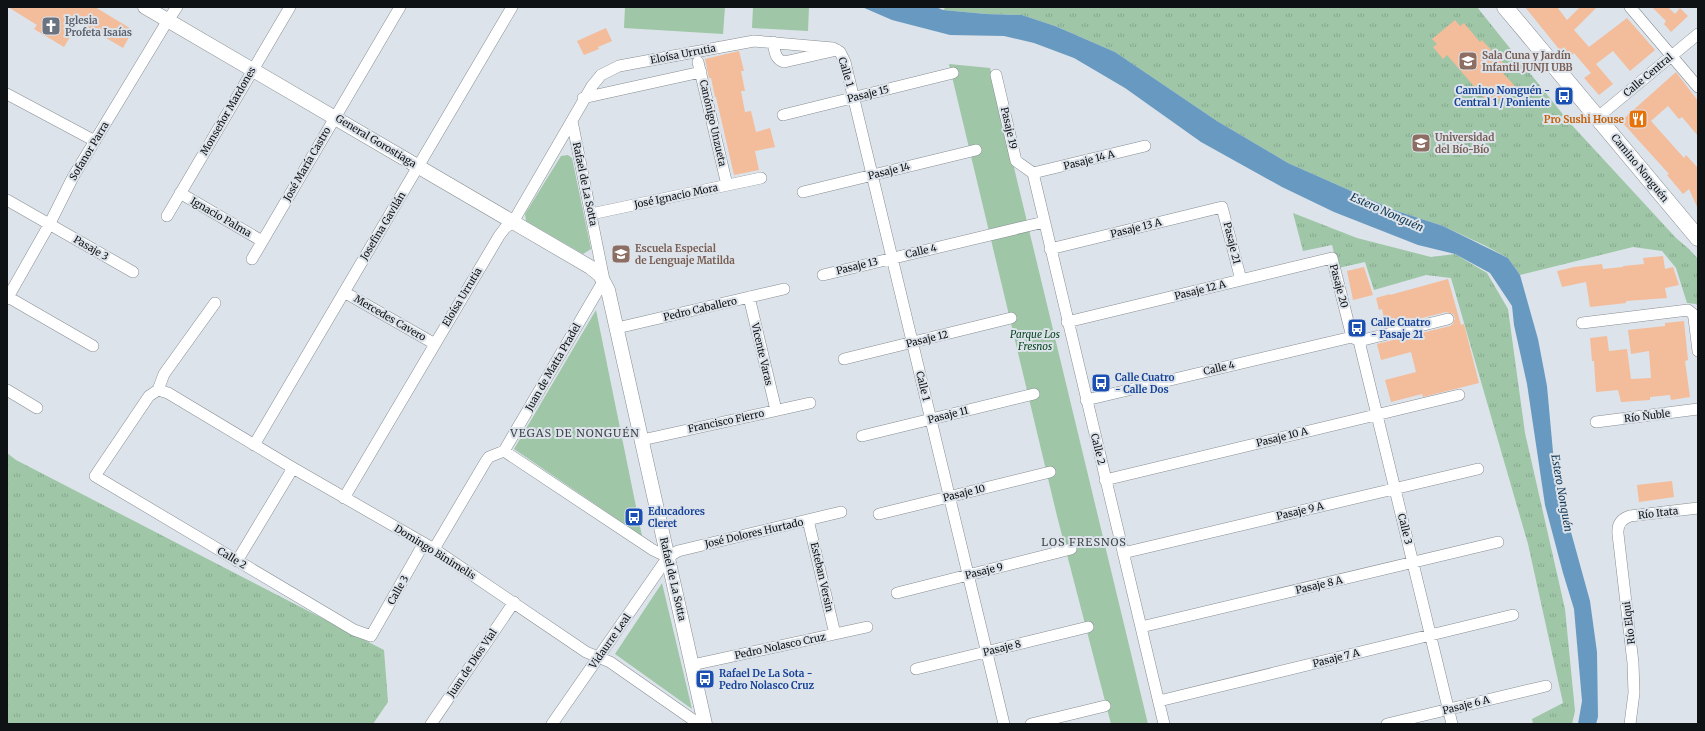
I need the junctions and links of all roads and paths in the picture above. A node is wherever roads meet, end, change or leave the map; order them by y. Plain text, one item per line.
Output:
1 (144, 7) edge
2 (177, 7) edge
3 (290, 7) edge
4 (400, 7) edge
5 (512, 7) edge
6 (1505, 7) edge
7 (1630, 7) edge
8 (168, 20) junction
9 (1698, 34) edge
10 (773, 42) junction
11 (837, 50) junction
12 (1672, 56) junction
13 (253, 70) junction
14 (953, 73) dead end
15 (996, 75) dead end
16 (1698, 87) edge
17 (7, 94) edge
18 (583, 98) junction
19 (853, 98) junction
20 (783, 115) dead end
21 (335, 117) junction
22 (1598, 117) junction
23 (572, 121) junction
24 (95, 141) junction
25 (1145, 146) dead end
26 (976, 150) dead end
27 (418, 167) junction
28 (1033, 174) junction
29 (872, 175) junction
30 (761, 178) dead end
31 (727, 185) junction
32 (803, 192) dead end
33 (180, 193) junction
34 (7, 200) edge
35 (1222, 207) joint
36 (591, 214) junction
37 (167, 216) dead end
38 (513, 222) junction
39 (1044, 222) junction
40 (50, 224) junction
41 (1698, 238) edge
42 (262, 241) junction
43 (598, 246) junction
44 (1050, 249) junction
45 (892, 258) junction
46 (1332, 258) joint
47 (252, 259) dead end
48 (582, 262) junction
49 (133, 272) dead end
50 (823, 274) dead end
51 (604, 280) junction
52 (1241, 280) junction
53 (784, 289) dead end
54 (344, 292) junction
55 (749, 297) junction
56 (7, 298) edge
57 (215, 303) dead end
58 (1011, 318) dead end
59 (1448, 319) dead end
60 (1068, 322) junction
61 (1582, 322) dead end
62 (617, 328) junction
63 (1356, 339) junction
64 (912, 342) junction
65 (435, 344) junction
66 (92, 346) dead end
67 (1698, 351) edge
68 (844, 359) dead end
69 (7, 390) edge
70 (158, 390) junction
71 (1034, 394) dead end
72 (1459, 395) dead end
73 (1086, 400) junction
74 (810, 403) dead end
75 (37, 408) dead end
76 (1698, 409) edge
77 (776, 410) junction
78 (1377, 414) junction
79 (931, 419) junction
80 (1596, 422) dead end
81 (862, 436) dead end
82 (642, 440) junction
83 (254, 445) junction
84 (504, 451) junction
85 (293, 468) junction
86 (1478, 469) dead end
87 (1050, 472) dead end
88 (1105, 480) junction
89 (1395, 488) junction
90 (949, 497) junction
91 (344, 498) junction
92 (1698, 508) edge
93 (841, 512) dead end
94 (878, 514) dead end
95 (808, 520) junction
96 (1620, 522) joint
97 (1498, 542) dead end
98 (429, 546) junction
99 (1071, 549) dead end
100 (1123, 553) junction
101 (668, 557) junction
102 (237, 561) junction
103 (1413, 562) junction
104 (968, 575) junction
105 (897, 592) dead end
106 (514, 602) junction
107 (1513, 615) dead end
108 (867, 627) dead end
109 (1141, 627) junction
110 (1088, 628) dead end
111 (835, 634) junction
112 (1431, 635) junction
113 (371, 636) joint
114 (987, 652) junction
115 (598, 657) junction
116 (692, 665) junction
117 (916, 670) dead end
118 (1546, 686) dead end
119 (1159, 701) junction
120 (1105, 706) dead end
121 (1449, 709) junction
122 (431, 724) edge
123 (552, 724) edge
124 (702, 724) edge
125 (1004, 724) edge
126 (1031, 724) edge
127 (1164, 724) edge
128 (1387, 724) edge
129 (1452, 724) edge
130 (1630, 724) edge

1 - 8 street, General Gorostiaga
2 - 8 street, Sofanor Parra
3 - 13 street, Monseñor Mardones
4 - 21 street, José María Castro
5 - 27 street, Josefina Gavilán
6 - 22 main road, Camino Nonguén
7 - 12 street
8 - 13 street, General Gorostiaga
8 - 24 street, Sofanor Parra
9 - 12 street, Calle Central
10 - 11 street, Calle 1
10 - 11 street, Calle 1
10 - 18 street, Eloísa Urrutia
11 - 19 street, Calle 1
12 - 16 street
12 - 22 street, Calle Central
13 - 21 street, General Gorostiaga
13 - 33 street, Monseñor Mardones
14 - 19 street, Pasaje 15
15 - 28 street, Pasaje 19
17 - 24 street
18 - 23 street, Eloísa Urrutia
18 - 31 street, Canónigo Unzueta
19 - 20 street, Pasaje 15
19 - 29 street, Calle 1
21 - 27 street, General Gorostiaga
21 - 42 street, José María Castro
22 - 41 main road, Camino Nonguén
23 - 36 street, Rafael de La Sotta
23 - 38 street, Eloísa Urrutia
24 - 40 street, Sofanor Parra
25 - 28 street, Pasaje 14 A
26 - 29 street, Pasaje 14
27 - 38 street, General Gorostiaga
27 - 54 street, Josefina Gavilán
28 - 39 street, Calle 2
29 - 32 street, Pasaje 14
29 - 45 street, Calle 1
30 - 31 street, José Ignacio Mora
31 - 36 street, José Ignacio Mora
33 - 37 street, Monseñor Mardones
33 - 42 street, Ignacio Palma
34 - 40 street, Pasaje 3
35 - 44 street, Pasaje 13 A
35 - 52 street, Pasaje 21
36 - 43 street, Rafael de La Sotta
38 - 48 street, General Gorostiaga
38 - 65 street, Eloísa Urrutia
39 - 44 street, Calle 2
39 - 45 street, Calle 4
40 - 49 street, Pasaje 3
40 - 56 street, Sofanor Parra
42 - 47 street, José María Castro
43 - 48 street
43 - 51 street, Rafael de La Sotta
44 - 60 street, Calle 2
45 - 50 street, Pasaje 13
45 - 64 street, Calle 1
46 - 52 street, Pasaje 12 A
46 - 63 street, Pasaje 20
48 - 51 street, General Gorostiaga
51 - 62 street, Rafael de La Sotta
51 - 84 street, Juan de Matta Pradel
52 - 60 street, Pasaje 12 A
53 - 55 street, Pedro Caballero
54 - 65 street, Mercedes Cavero
54 - 83 street, Josefina Gavilán
55 - 62 street, Pedro Caballero
55 - 77 street, Vicente Varas
56 - 66 street
57 - 70 street
58 - 64 street, Pasaje 12
59 - 63 street, Calle 4
60 - 73 street, Calle 2
61 - 67 street
62 - 82 street, Rafael de La Sotta
63 - 73 street, Calle 4
63 - 78 street, Calle 3
64 - 68 street, Pasaje 12
64 - 79 street, Calle 1
65 - 91 street, Eloísa Urrutia
69 - 75 street
70 - 83 street, Domingo Binimelis
70 - 102 street, Calle 2
71 - 79 street, Pasaje 11
72 - 78 street, Pasaje 10 A
73 - 88 street, Calle 2
74 - 77 street, Francisco Fierro
76 - 80 street, Río Ñuble
77 - 82 street, Francisco Fierro
78 - 88 street, Pasaje 10 A
78 - 89 street, Calle 3
79 - 81 street, Pasaje 11
79 - 90 street, Calle 1
82 - 101 street, Rafael de La Sotta
83 - 85 street, Domingo Binimelis
84 - 98 street
84 - 101 street
85 - 91 street, Domingo Binimelis
85 - 102 street
86 - 89 street, Pasaje 9 A
87 - 90 street, Pasaje 10
88 - 100 street, Calle 2
89 - 100 street, Pasaje 9 A
89 - 103 street, Calle 3
90 - 94 street, Pasaje 10
90 - 104 street, Calle 1
91 - 98 street, Domingo Binimelis
92 - 96 street, Río Itata
93 - 95 street, José Dolores Hurtado
95 - 101 street, José Dolores Hurtado
95 - 111 street, Esteban Versin
96 - 130 street, Río Elqui
97 - 103 street, Pasaje 8 A
98 - 106 street, Domingo Binimelis
98 - 113 street, Calle 3
99 - 104 street, Pasaje 9
100 - 109 street, Calle 2
101 - 115 street, Vidaurre Leal
101 - 116 street, Rafael de La Sotta
102 - 113 street, Calle 2
103 - 109 street, Pasaje 8 A
103 - 112 street, Calle 3
104 - 105 street, Pasaje 9
104 - 114 street, Calle 1
106 - 115 street, Domingo Binimelis
106 - 122 street, Juan de Dios Vial
107 - 112 street, Pasaje 7 A
108 - 111 street, Pedro Nolasco Cruz
109 - 119 street, Calle 2
110 - 114 street, Pasaje 8
111 - 116 street, Pedro Nolasco Cruz
112 - 119 street, Pasaje 7 A
112 - 121 street, Calle 3
114 - 117 street, Pasaje 8
114 - 125 street, Calle 1
115 - 123 street, Vidaurre Leal
115 - 124 street, Domingo Binimelis
116 - 124 street, Rafael de La Sotta
118 - 121 street, Pasaje 6 A
119 - 127 street, Calle 2
120 - 126 street
121 - 128 street, Pasaje 6 A
121 - 129 street, Calle 3

